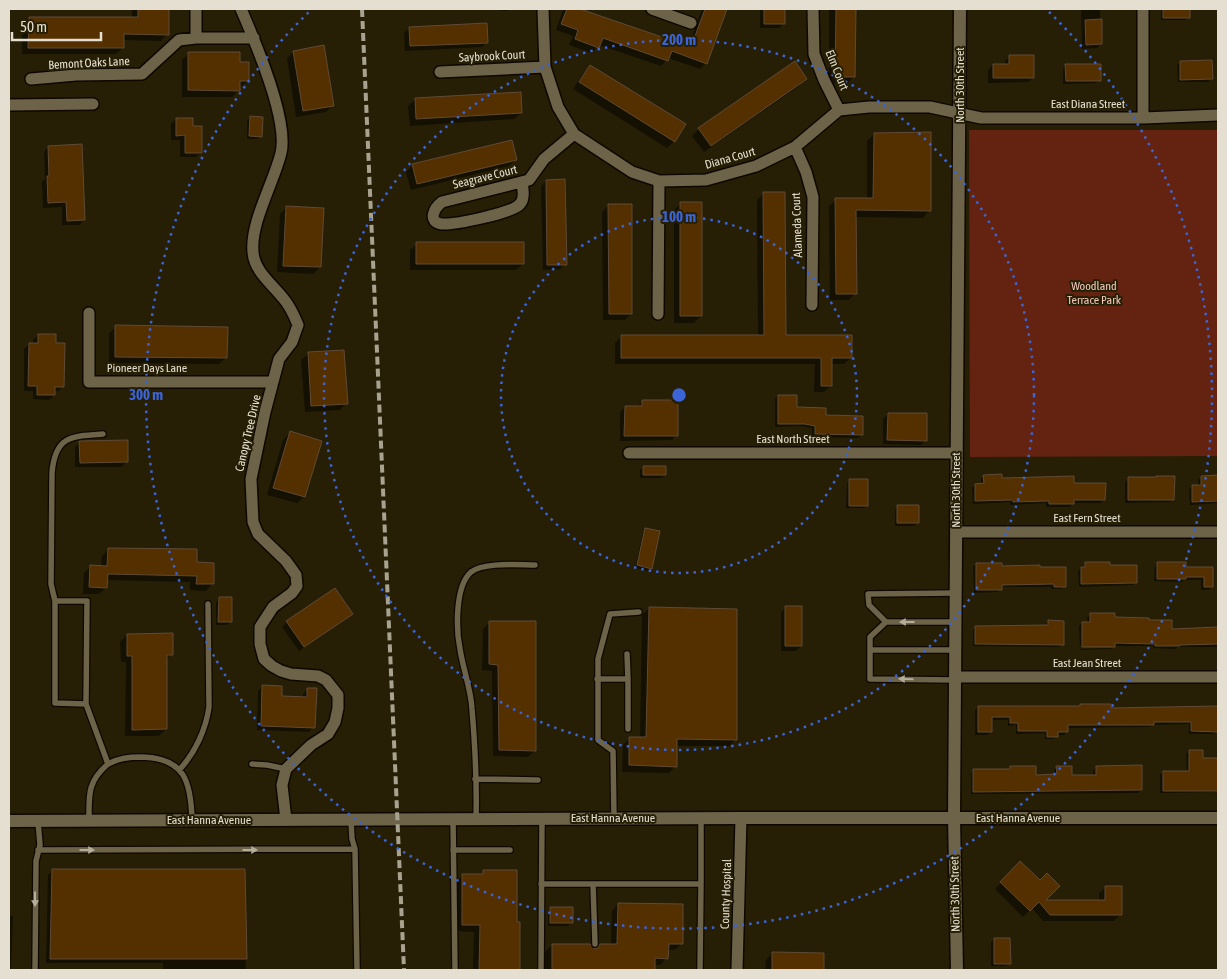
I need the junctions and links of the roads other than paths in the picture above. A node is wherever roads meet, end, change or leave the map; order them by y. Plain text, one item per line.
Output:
1 (196, 9) edge
2 (241, 9) edge
3 (543, 9) edge
4 (652, 9) edge
5 (813, 9) edge
6 (960, 9) edge
7 (1143, 9) edge
8 (691, 23) dead end
9 (196, 38) junction
10 (254, 38) junction
11 (545, 67) junction
12 (440, 72) dead end
13 (31, 80) dead end
14 (93, 104) dead end
15 (9, 105) edge
16 (839, 110) junction
17 (959, 112) junction
18 (1218, 115) edge
19 (1143, 118) junction
20 (574, 134) junction
21 (795, 147) junction
22 (659, 181) junction
23 (522, 182) junction
24 (812, 305) dead end
25 (90, 313) dead end
26 (658, 314) dead end
27 (274, 382) junction
28 (103, 434) dead end
29 (629, 453) dead end
30 (956, 453) junction
31 (956, 532) junction
32 (1218, 532) edge
33 (534, 565) dead end
34 (956, 593) junction
35 (55, 601) junction
36 (208, 604) dead end
37 (639, 612) dead end
38 (886, 622) junction
39 (955, 622) junction
40 (870, 650) junction
41 (955, 650) junction
42 (627, 654) dead end
43 (1218, 676) edge
44 (597, 679) junction
45 (628, 679) junction
46 (955, 679) junction
47 (86, 704) junction
48 (628, 730) dead end
49 (108, 764) junction
50 (252, 764) dead end
51 (180, 769) junction
52 (286, 769) junction
53 (475, 779) junction
54 (538, 780) dead end
55 (614, 818) junction
56 (701, 818) junction
57 (742, 818) junction
58 (954, 818) junction
59 (1218, 818) edge
60 (351, 819) junction
61 (453, 819) junction
62 (476, 819) junction
63 (542, 819) junction
64 (192, 820) junction
65 (286, 820) junction
66 (9, 821) edge
67 (38, 821) junction
68 (89, 821) junction
69 (38, 850) junction
70 (355, 850) junction
71 (453, 850) junction
72 (510, 850) dead end
73 (541, 884) junction
74 (593, 884) junction
75 (701, 884) junction
76 (595, 944) dead end
77 (35, 970) edge
78 (357, 970) edge
79 (456, 970) edge
80 (541, 970) edge
81 (700, 970) edge
82 (737, 970) edge
83 (957, 970) edge

1 - 9 street
2 - 10 street, Canopy Tree Drive
3 - 11 street, Diana Court
4 - 8 street
5 - 16 street, Elm Court
6 - 17 street, North 30th Street
7 - 19 street
9 - 10 street, Bemont Oaks Lane
9 - 13 street, Bemont Oaks Lane
10 - 27 street, Canopy Tree Drive
11 - 12 street, Saybrook Court
11 - 20 street, Diana Court
14 - 15 street
16 - 17 street
16 - 21 street, Diana Court
17 - 19 street, East Diana Street
17 - 30 street, North 30th Street
18 - 19 street, East Diana Street
20 - 22 street, Diana Court
20 - 23 street, Seagrave Court
21 - 22 street, Diana Court
21 - 24 street, Alameda Court
22 - 26 street
23 - 23 street, Seagrave Court
25 - 27 street, Pioneer Days Lane
27 - 52 street, Canopy Tree Drive
28 - 35 lane
29 - 30 street, East North Street
30 - 31 street, North 30th Street
31 - 32 street, East Fern Street
31 - 34 street, North 30th Street
33 - 53 lane
34 - 38 lane
34 - 39 street, North 30th Street
35 - 47 lane
35 - 47 lane
36 - 51 lane
37 - 44 lane
39 -> 38 lane
38 - 40 lane
39 - 41 street, North 30th Street
40 - 41 lane
46 -> 40 lane
41 - 46 street, North 30th Street
42 - 45 lane
43 - 46 street, East Jean Street
44 - 45 lane
44 - 55 lane
45 - 48 lane
46 - 58 street, North 30th Street
47 - 49 lane
49 - 51 lane
49 - 68 lane
50 - 52 lane
51 - 64 lane
52 - 65 street
53 - 54 lane
53 - 62 lane
55 - 56 street, East Hanna Avenue
55 - 63 street, East Hanna Avenue
56 - 57 street, East Hanna Avenue
56 - 75 lane
57 - 58 street, East Hanna Avenue
57 - 82 street, County Hospital
58 - 59 street, East Hanna Avenue
58 - 83 street, North 30th Street
60 - 61 street, East Hanna Avenue
60 - 65 street, East Hanna Avenue
60 - 70 lane
61 - 62 street, East Hanna Avenue
61 - 71 lane
62 - 63 street, East Hanna Avenue
63 - 73 lane
64 - 65 street, East Hanna Avenue
64 - 68 street, East Hanna Avenue
66 - 67 street, East Hanna Avenue
67 - 68 street, East Hanna Avenue
67 - 69 lane
69 -> 70 lane
69 -> 77 lane
70 - 78 lane
71 - 72 lane
71 - 79 lane
73 - 74 lane
73 - 80 lane
74 - 75 lane
74 - 76 lane
75 - 81 lane

